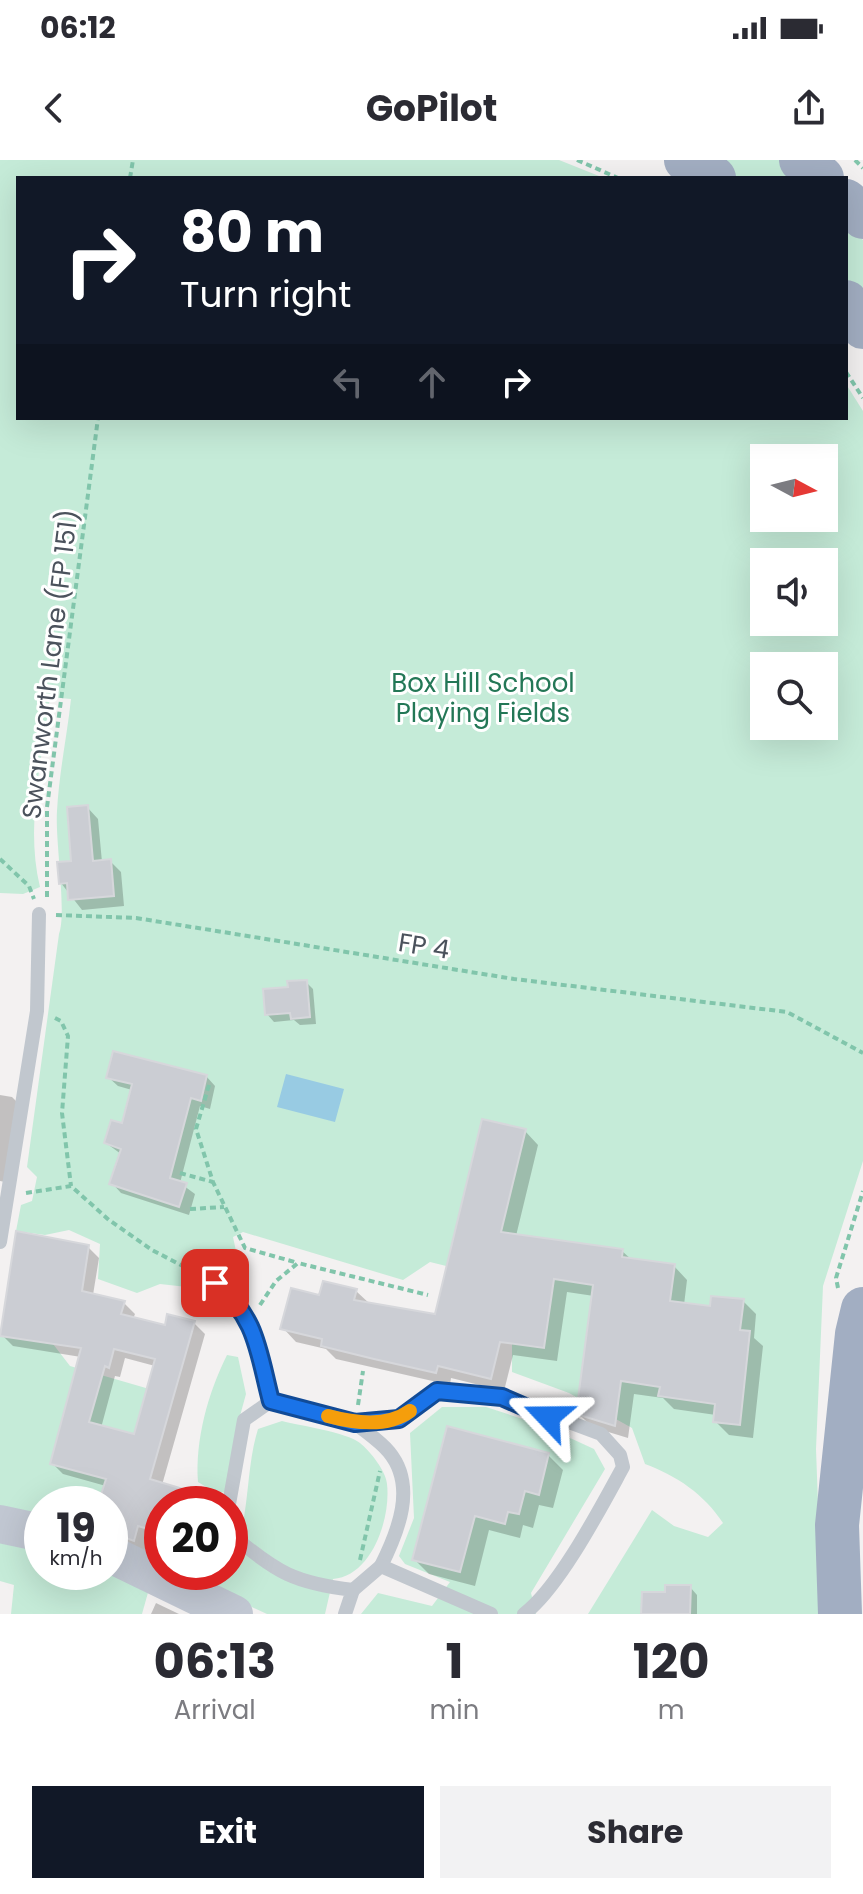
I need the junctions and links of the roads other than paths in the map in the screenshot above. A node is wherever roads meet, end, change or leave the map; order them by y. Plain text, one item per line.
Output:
1 (686, 160) edge
2 (801, 160) edge
3 (711, 176) edge
4 (820, 176) edge
5 (848, 203) edge
6 (863, 217) edge
7 (848, 305) edge
8 (863, 327) edge
9 (39, 914) road end
10 (0, 1242) edge
11 (215, 1283) road end
12 (860, 1321) edge
13 (271, 1401) junction
14 (355, 1423) junction
15 (232, 1486) edge
16 (0, 1524) edge
17 (24, 1529) edge
18 (248, 1549) edge
19 (128, 1563) edge
20 (381, 1566) junction
21 (353, 1590) junction
22 (234, 1614) edge
23 (345, 1614) edge
24 (491, 1614) edge
25 (524, 1614) edge
26 (840, 1614) edge

1 - 3 highway
2 - 4 highway
5 - 6 highway
7 - 8 highway
9 - 10 lane
11 - 13 lane
12 - 26 highway
13 - 14 lane
13 - 15 lane
14 - 20 lane
14 - 25 lane
16 - 17 main road
18 - 21 lane
19 - 22 main road
20 - 21 lane
20 - 24 lane
21 - 23 lane

